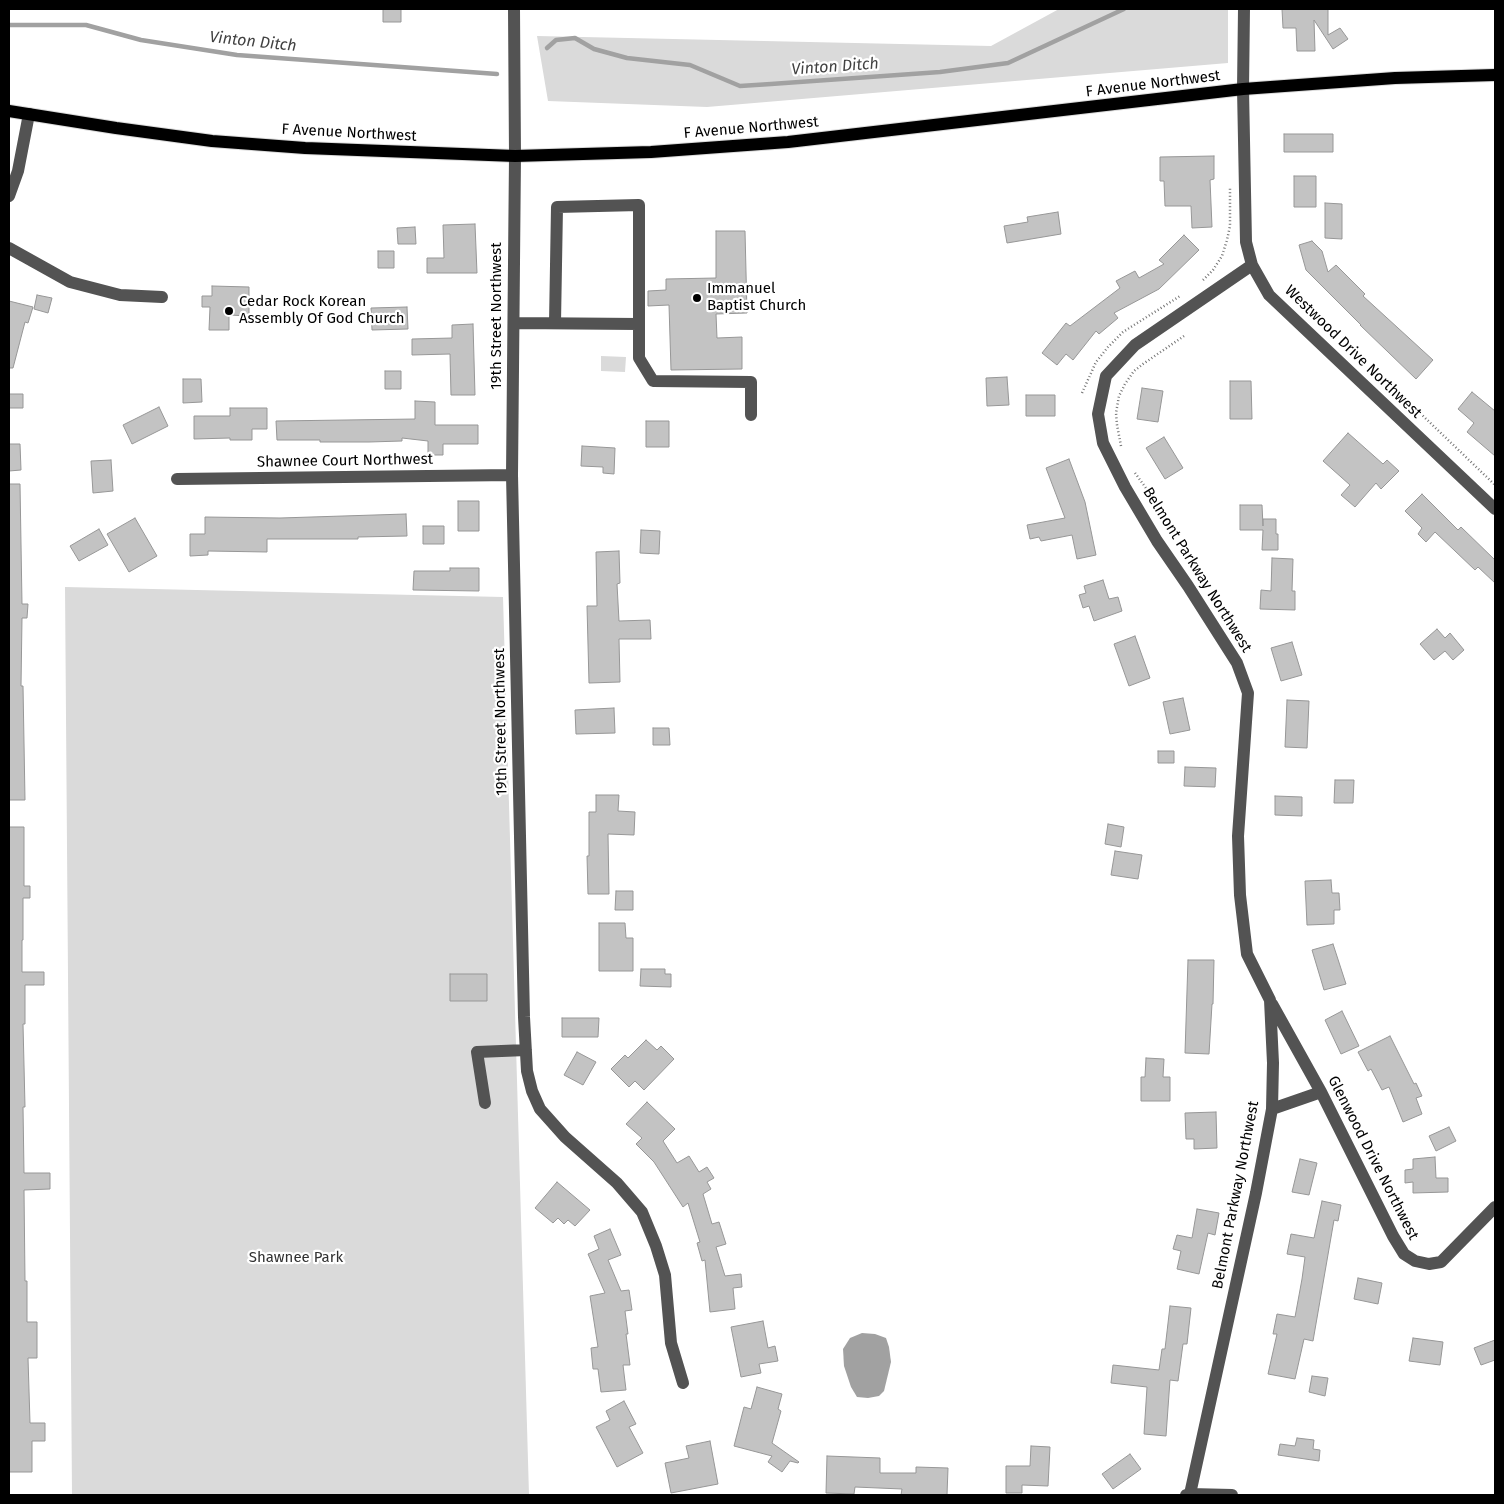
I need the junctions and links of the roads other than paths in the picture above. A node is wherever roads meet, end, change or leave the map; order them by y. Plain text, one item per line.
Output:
1 (514, 9) edge
2 (1244, 9) edge
3 (1495, 75) edge
4 (1244, 89) junction
5 (9, 111) edge
6 (29, 114) junction
7 (515, 156) junction
8 (9, 196) edge
9 (9, 248) edge
10 (1252, 265) junction
11 (162, 297) dead end
12 (514, 322) junction
13 (555, 323) junction
14 (638, 324) junction
15 (750, 415) dead end
16 (512, 475) junction
17 (177, 479) dead end
18 (1495, 509) edge
19 (1270, 1000) junction
20 (526, 1050) junction
21 (1321, 1092) junction
22 (484, 1102) dead end
23 (1272, 1109) junction
24 (1495, 1207) edge
25 (683, 1383) dead end
26 (1188, 1495) edge
27 (1232, 1495) edge

1 - 7 street, 19th Street Northwest
2 - 4 street, Westwood Drive Northwest
3 - 4 main road, F Avenue Northwest
4 - 7 main road, F Avenue Northwest
4 - 10 street, Westwood Drive Northwest
5 - 6 main road, F Avenue Northwest
6 - 7 main road, F Avenue Northwest
6 - 8 street
7 - 12 street, 19th Street Northwest
9 - 11 street
10 - 18 street, Westwood Drive Northwest
10 - 19 street, Belmont Parkway Northwest
12 - 13 street
12 - 16 street, 19th Street Northwest
13 - 14 street
13 - 14 street
14 - 15 street
16 - 17 street, Shawnee Court Northwest
16 - 20 street, 19th Street Northwest
19 - 21 street, Glenwood Drive Northwest
19 - 23 street, Belmont Parkway Northwest
20 - 22 street
20 - 25 street, 19th Street Northwest
21 - 23 street
21 - 24 street, Glenwood Drive Northwest
23 - 26 street, Belmont Parkway Northwest
26 - 27 street

